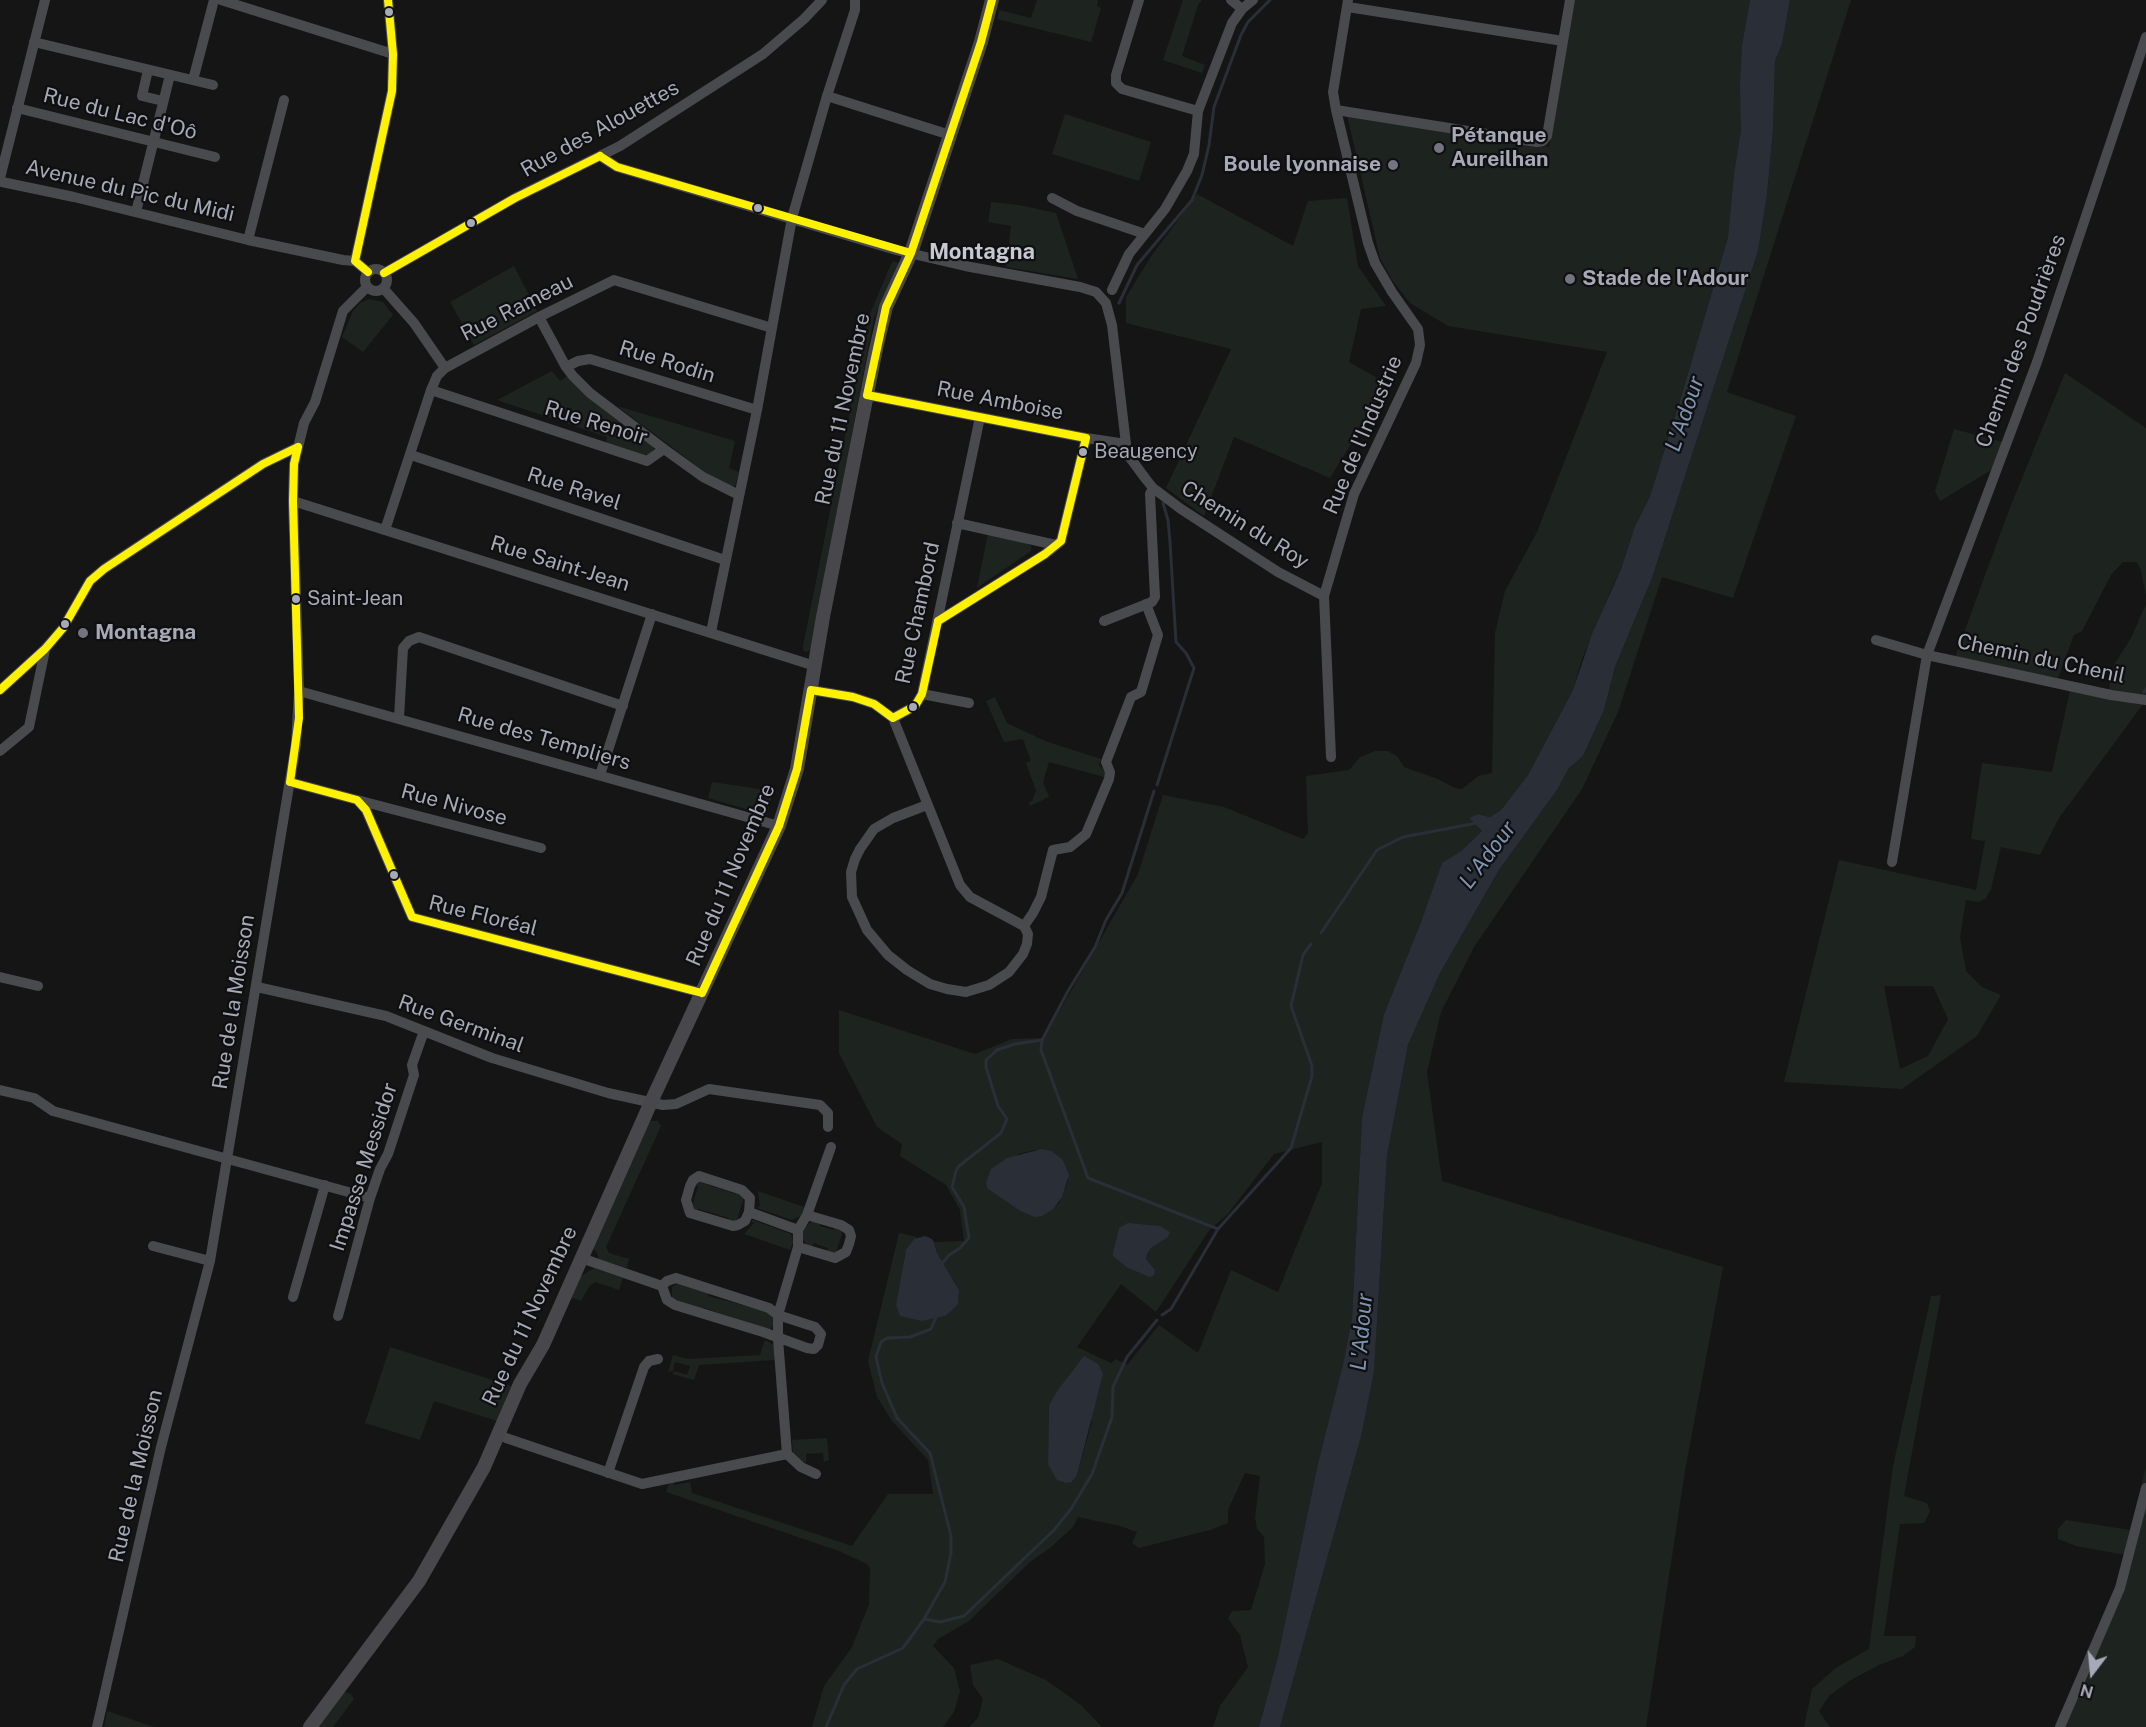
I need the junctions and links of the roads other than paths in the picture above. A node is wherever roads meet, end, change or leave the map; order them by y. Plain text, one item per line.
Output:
1 (45, 0) edge
2 (214, 0) edge
3 (221, 0) edge
4 (387, 0) edge
5 (822, 0) edge
6 (855, 0) edge
7 (992, 0) edge
8 (1139, 0) edge
9 (1231, 0) edge
10 (1253, 0) edge
11 (1570, 0) edge
12 (1348, 4) edge
13 (1242, 9) junction
14 (2146, 37) edge
15 (1563, 41) junction
16 (34, 42) junction
17 (393, 54) junction
18 (148, 70) junction
19 (170, 75) junction
20 (193, 80) junction
21 (213, 85) dead end
22 (827, 96) junction
23 (284, 100) dead end
24 (164, 101) junction
25 (17, 108) junction
26 (1336, 110) junction
27 (1198, 111) junction
28 (950, 135) junction
29 (153, 142) junction
30 (600, 156) junction
31 (214, 158) dead end
32 (1052, 198) dead end
33 (136, 212) junction
34 (792, 218) junction
35 (1145, 234) junction
36 (248, 240) junction
37 (910, 253) junction
38 (355, 261) junction
39 (368, 272) junction
40 (384, 273) junction
41 (367, 287) junction
42 (384, 288) junction
43 (1112, 290) dead end
44 (539, 317) junction
45 (772, 328) junction
46 (566, 367) junction
47 (445, 368) junction
48 (431, 390) junction
49 (867, 395) junction
50 (757, 410) junction
51 (980, 417) junction
52 (1086, 438) junction
53 (1125, 444) junction
54 (298, 447) junction
55 (663, 449) junction
56 (411, 455) junction
57 (1153, 488) junction
58 (739, 495) junction
59 (292, 501) junction
60 (957, 523) junction
61 (385, 530) junction
62 (1056, 545) junction
63 (725, 560) junction
64 (1324, 596) junction
65 (1146, 604) junction
66 (652, 614) junction
67 (938, 621) junction
68 (1104, 621) dead end
69 (711, 632) junction
70 (1876, 640) dead end
71 (45, 650) junction
72 (1927, 655) junction
73 (815, 666) junction
74 (0, 690) edge
75 (812, 690) junction
76 (299, 691) junction
77 (922, 694) junction
78 (2146, 700) edge
79 (969, 703) dead end
80 (623, 706) junction
81 (399, 718) junction
82 (893, 718) junction
83 (0, 751) edge
84 (1331, 757) dead end
85 (600, 776) junction
86 (290, 782) junction
87 (357, 800) junction
88 (927, 805) junction
89 (779, 826) junction
90 (541, 848) dead end
91 (1892, 862) dead end
92 (1024, 926) junction
93 (0, 977) edge
94 (38, 986) dead end
95 (256, 987) junction
96 (702, 993) junction
97 (424, 1031) junction
98 (0, 1090) edge
99 (651, 1102) junction
100 (828, 1127) dead end
101 (831, 1147) dead end
102 (227, 1159) junction
103 (325, 1185) junction
104 (370, 1198) junction
105 (749, 1212) junction
106 (807, 1215) junction
107 (798, 1230) junction
108 (153, 1246) dead end
109 (798, 1246) junction
110 (581, 1258) junction
111 (210, 1261) junction
112 (662, 1286) junction
113 (292, 1297) dead end
114 (778, 1315) junction
115 (338, 1316) dead end
116 (778, 1339) junction
117 (658, 1359) dead end
118 (499, 1434) junction
119 (787, 1454) junction
120 (608, 1473) junction
121 (816, 1474) dead end
122 (2146, 1488) edge
123 (97, 1727) edge
124 (310, 1727) edge
125 (2060, 1727) edge

1 - 16 street
2 - 20 street
3 - 17 street
4 - 17 street
5 - 30 street, Rue des Alouettes
6 - 22 street
7 - 28 street, Rue du 11 Novembre
8 - 27 street
9 - 13 street
10 - 13 street
11 - 15 street
12 - 15 street
12 - 26 street, Rue de l'Industrie
13 - 27 street
14 - 72 street, Chemin des Poudrières
15 - 26 street
16 - 18 street
16 - 25 street
17 - 38 street
18 - 19 street
18 - 24 street
19 - 20 street
19 - 24 street
20 - 21 street
22 - 28 street
22 - 34 street
23 - 36 street
24 - 29 street
25 - 29 street, Rue du Lac d'Oô
25 - 33 street, Avenue du Pic du Midi
26 - 64 street, Rue de l'Industrie
27 - 35 street
28 - 37 street, Rue du 11 Novembre
29 - 31 street, Rue du Lac d'Oô
29 - 33 street
30 - 34 street, Chemin du Roy
30 - 40 street, Rue des Alouettes
32 - 35 street
33 - 36 street, Avenue du Pic du Midi
34 - 37 street, Chemin du Roy
34 - 45 street
35 - 43 street
36 - 38 street, Avenue du Pic du Midi
37 - 49 street, Rue du 11 Novembre
37 - 53 street, Chemin du Roy
38 - 39 street
39 - 40 street
39 - 41 street
40 - 42 street
41 - 42 street
41 - 54 street, Rue de la Moisson
42 - 47 street
44 - 45 street, Rue Rameau
44 - 46 street
44 - 47 street, Rue Rameau
45 - 50 street
46 - 50 street, Rue Rodin
46 - 55 street
47 - 48 street, Rue Rameau
48 - 55 street, Rue Renoir
48 - 56 street, Rue Rameau
49 - 51 street, Rue Amboise
49 - 73 street, Rue du 11 Novembre
50 - 58 street
51 - 52 street, Rue Amboise
51 - 60 street, Rue Chambord
52 - 53 street, Rue Amboise
52 - 62 street
53 - 57 street, Chemin du Roy
54 - 59 street, Rue de la Moisson
54 - 71 street
55 - 58 street, Rue Renoir
56 - 61 street, Rue Rameau
56 - 63 street, Rue Ravel
57 - 64 street, Chemin du Roy
57 - 65 street
58 - 63 street
59 - 61 street, Rue Saint-Jean
59 - 76 street, Rue de la Moisson
60 - 62 street
60 - 67 street, Rue Chambord
61 - 66 street, Rue Saint-Jean
62 - 67 street
63 - 69 street
64 - 84 street, Rue de l'Industrie
65 - 68 street
65 - 92 street
66 - 69 street, Rue Saint-Jean
66 - 80 street
67 - 77 street, Rue Chambord
69 - 73 street, Rue Saint-Jean
70 - 72 street
71 - 74 street
71 - 83 street
72 - 78 street, Chemin du Chenil
72 - 91 street, Chemin des Poudrières
73 - 75 street, Rue du 11 Novembre
75 - 82 street, Rue Chambord
75 - 89 street, Rue du 11 Novembre
76 - 81 street, Rue des Templiers
76 - 86 street, Rue de la Moisson
77 - 79 street
77 - 82 street, Rue Chambord
80 - 81 street
80 - 85 street
81 - 85 street, Rue des Templiers
82 - 88 street
85 - 89 street, Rue des Templiers
86 - 87 street
86 - 95 street, Rue de la Moisson
87 - 90 street, Rue Nivose
87 - 96 street, Rue Floréal
88 - 92 street
88 - 92 street
89 - 96 street, Rue du 11 Novembre
93 - 94 street
95 - 97 street, Rue Germinal
95 - 102 street, Rue de la Moisson
96 - 99 street, Rue du 11 Novembre
97 - 99 street, Rue Germinal
97 - 104 street, Impasse Messidor
98 - 102 street
99 - 100 street, Rue Germinal
99 - 110 street, Rue du 11 Novembre
101 - 106 street
102 - 103 street
102 - 111 street, Rue de la Moisson
103 - 104 street
103 - 113 street
104 - 115 street, Impasse Messidor
105 - 105 street
105 - 107 street
106 - 107 street
106 - 109 street
107 - 109 street
108 - 111 street
109 - 114 street
110 - 112 street
110 - 118 street, Rue du 11 Novembre
111 - 123 street, Rue de la Moisson
112 - 114 street
112 - 116 street
114 - 116 street
114 - 116 street
116 - 119 street
117 - 120 street
118 - 120 street
118 - 124 street, Rue du 11 Novembre
119 - 120 street
119 - 121 street
122 - 125 street

